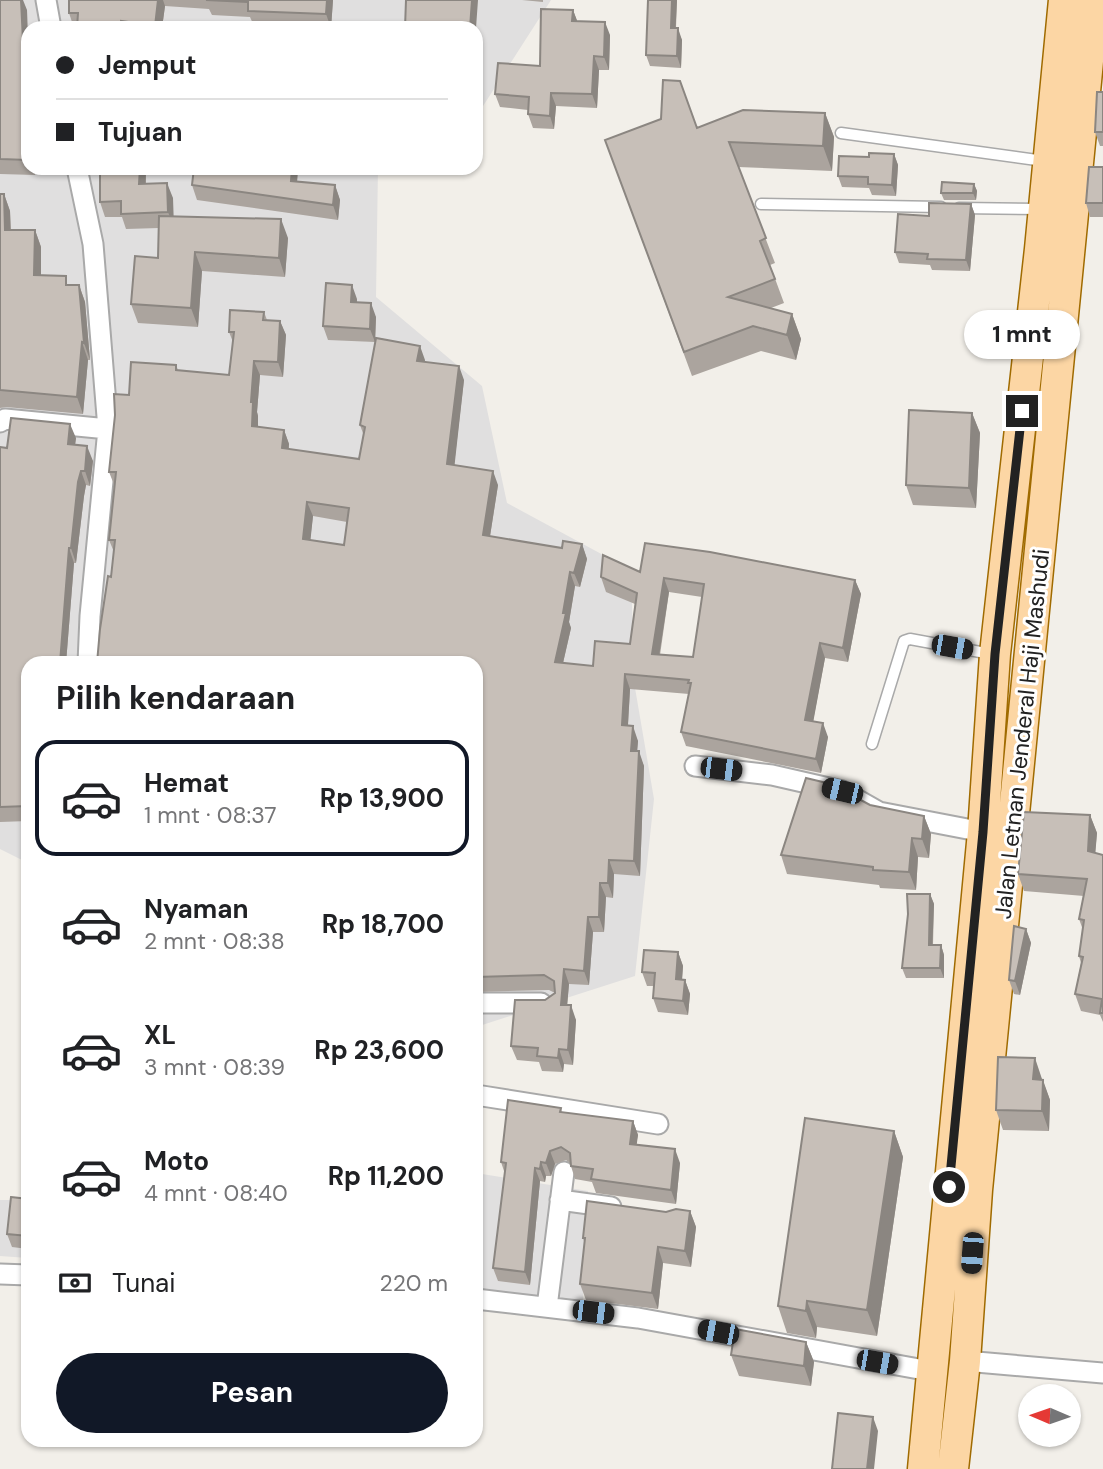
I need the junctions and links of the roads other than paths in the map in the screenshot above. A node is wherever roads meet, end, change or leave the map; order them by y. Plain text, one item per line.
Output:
1 (46, 0) edge
2 (1064, 0) edge
3 (1094, 0) edge
4 (50, 21) edge
5 (841, 133) dead end
6 (1048, 162) junction
7 (78, 175) edge
8 (761, 204) dead end
9 (1043, 209) junction
10 (1040, 250) junction
11 (1070, 253) junction
12 (0, 422) edge
13 (108, 429) junction
14 (995, 654) junction
15 (88, 656) edge
16 (872, 744) dead end
17 (695, 766) dead end
18 (983, 832) junction
19 (549, 1002) edge
20 (483, 1003) edge
21 (483, 1096) edge
22 (972, 1109) junction
23 (658, 1124) dead end
24 (564, 1172) dead end
25 (560, 1200) junction
26 (624, 1209) edge
27 (0, 1274) edge
28 (21, 1275) edge
29 (483, 1300) edge
30 (547, 1307) junction
31 (965, 1361) junction
32 (930, 1371) junction
33 (1103, 1373) edge
34 (923, 1469) edge
35 (953, 1469) edge

1 - 4 street
2 - 6 main road, Jalan Letnan Jenderal Haji Mashudi
3 - 11 main road, Jalan Letnan Jenderal Haji Mashudi
5 - 6 lane
6 - 9 main road, Jalan Letnan Jenderal Haji Mashudi
7 - 13 street
8 - 9 lane
9 - 10 main road, Jalan Letnan Jenderal Haji Mashudi
10 - 11 main road
10 - 14 main road, Jalan Letnan Jenderal Haji Mashudi
11 - 22 main road, Jalan Letnan Jenderal Haji Mashudi
12 - 13 street
13 - 15 street
14 - 16 lane
14 - 18 main road, Jalan Letnan Jenderal Haji Mashudi
17 - 18 street
18 - 22 main road, Jalan Letnan Jenderal Haji Mashudi
19 - 20 street
21 - 23 street
22 - 31 main road, Jalan Letnan Jenderal Haji Mashudi
22 - 32 main road, Jalan Letnan Jenderal Haji Mashudi
24 - 25 street
25 - 26 street
25 - 30 street
27 - 28 street
29 - 30 street
30 - 32 street
31 - 33 street
31 - 35 main road, Jalan Letnan Jenderal Haji Mashudi
32 - 34 main road, Jalan Letnan Jenderal Haji Mashudi

